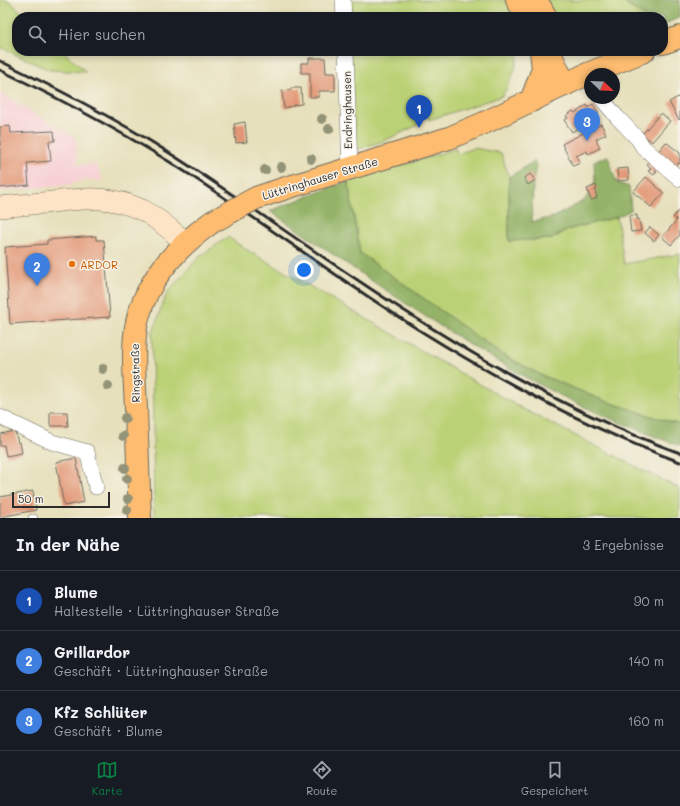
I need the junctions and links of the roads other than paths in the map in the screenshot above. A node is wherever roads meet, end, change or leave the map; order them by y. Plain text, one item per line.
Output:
1 (343, 0) edge
2 (517, 0) edge
3 (536, 0) edge
4 (344, 12) edge
5 (524, 12) edge
6 (543, 12) edge
7 (680, 37) edge
8 (668, 41) edge
9 (346, 56) edge
10 (542, 56) edge
11 (553, 56) edge
12 (567, 56) edge
13 (629, 56) edge
14 (579, 80) edge
15 (531, 101) junction
16 (605, 104) edge
17 (350, 169) junction
18 (680, 179) edge
19 (0, 207) edge
20 (186, 243) junction
21 (0, 417) edge
22 (96, 488) dead end
23 (140, 518) edge

1 - 4 street
2 - 5 main road
3 - 6 main road
7 - 8 main road
9 - 17 street, Endringhausen
10 - 15 main road
11 - 14 main road
12 - 14 main road
13 - 14 main road, Lüttringhauser Straße
14 - 15 main road, Lüttringhauser Straße
15 - 17 main road, Lüttringhauser Straße
16 - 18 street
17 - 20 main road, Lüttringhauser Straße, bridge
19 - 20 street
20 - 23 main road, Ringstraße
21 - 22 street

